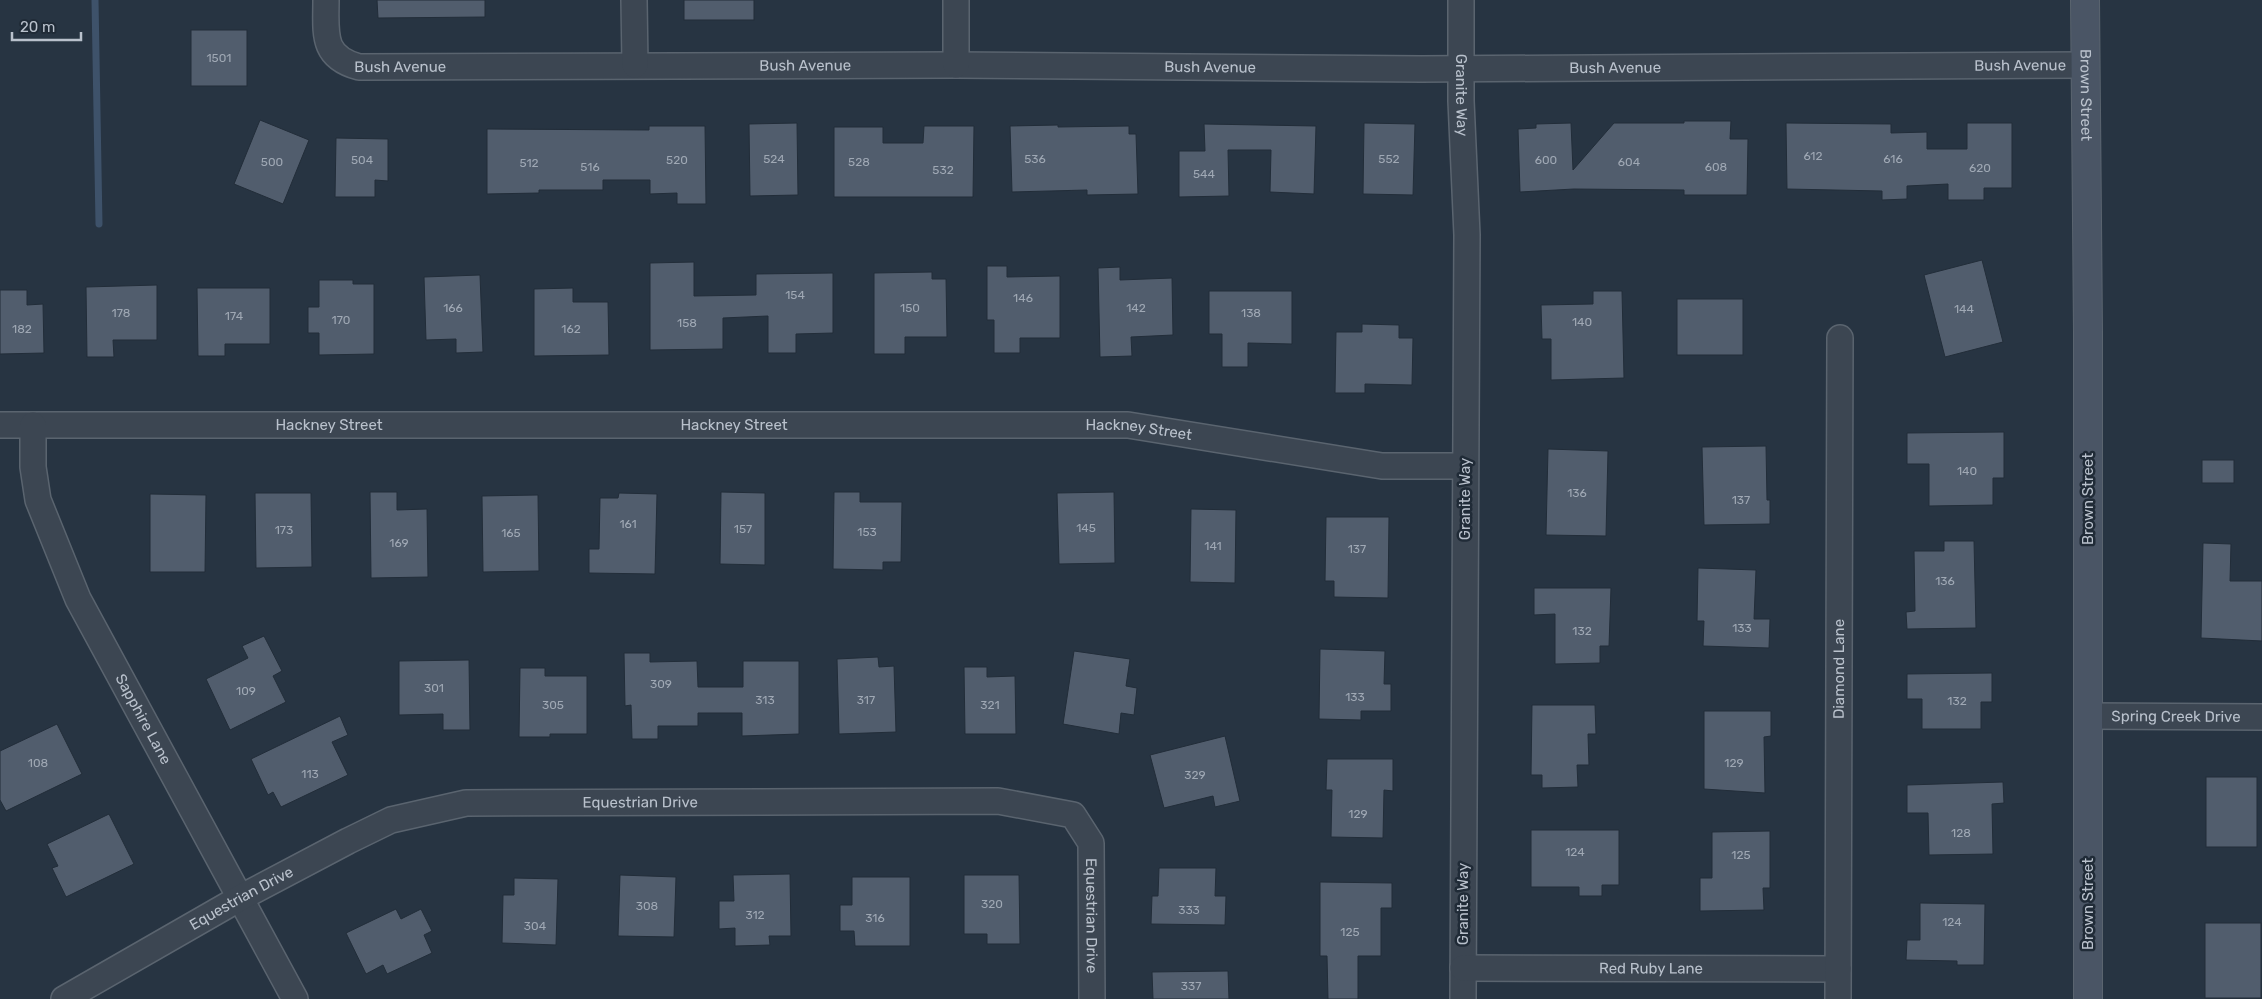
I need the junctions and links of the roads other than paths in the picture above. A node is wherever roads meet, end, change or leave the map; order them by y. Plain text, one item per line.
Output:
1 (326, 0) edge
2 (634, 0) edge
3 (956, 0) edge
4 (1460, 0) edge
5 (2085, 0) edge
6 (956, 64) junction
7 (2085, 64) junction
8 (634, 65) junction
9 (1461, 68) junction
10 (1840, 338) dead end
11 (0, 425) edge
12 (33, 425) junction
13 (1465, 466) junction
14 (2088, 716) junction
15 (2262, 717) edge
16 (240, 898) junction
17 (1463, 968) junction
18 (1838, 969) junction
19 (64, 999) edge
20 (295, 999) edge
21 (1092, 999) edge
22 (1463, 999) edge
23 (1838, 999) edge
24 (2088, 999) edge

1 - 8 street, Bush Avenue
2 - 8 street
3 - 6 street
4 - 9 street, Granite Way
5 - 7 main road, Brown Street
6 - 8 street, Bush Avenue
6 - 9 street, Bush Avenue
7 - 9 street, Bush Avenue
7 - 14 main road, Brown Street
9 - 13 street, Granite Way
10 - 18 street, Diamond Lane
11 - 12 street, Hackney Street
12 - 13 street, Hackney Street
12 - 16 street, Sapphire Lane
13 - 17 street, Granite Way
14 - 15 street, Spring Creek Drive
14 - 24 main road, Brown Street
16 - 19 street, Equestrian Drive
16 - 20 street, Sapphire Lane
16 - 21 street, Equestrian Drive
17 - 18 street, Red Ruby Lane
17 - 22 street, Granite Way
18 - 23 street, Diamond Lane

